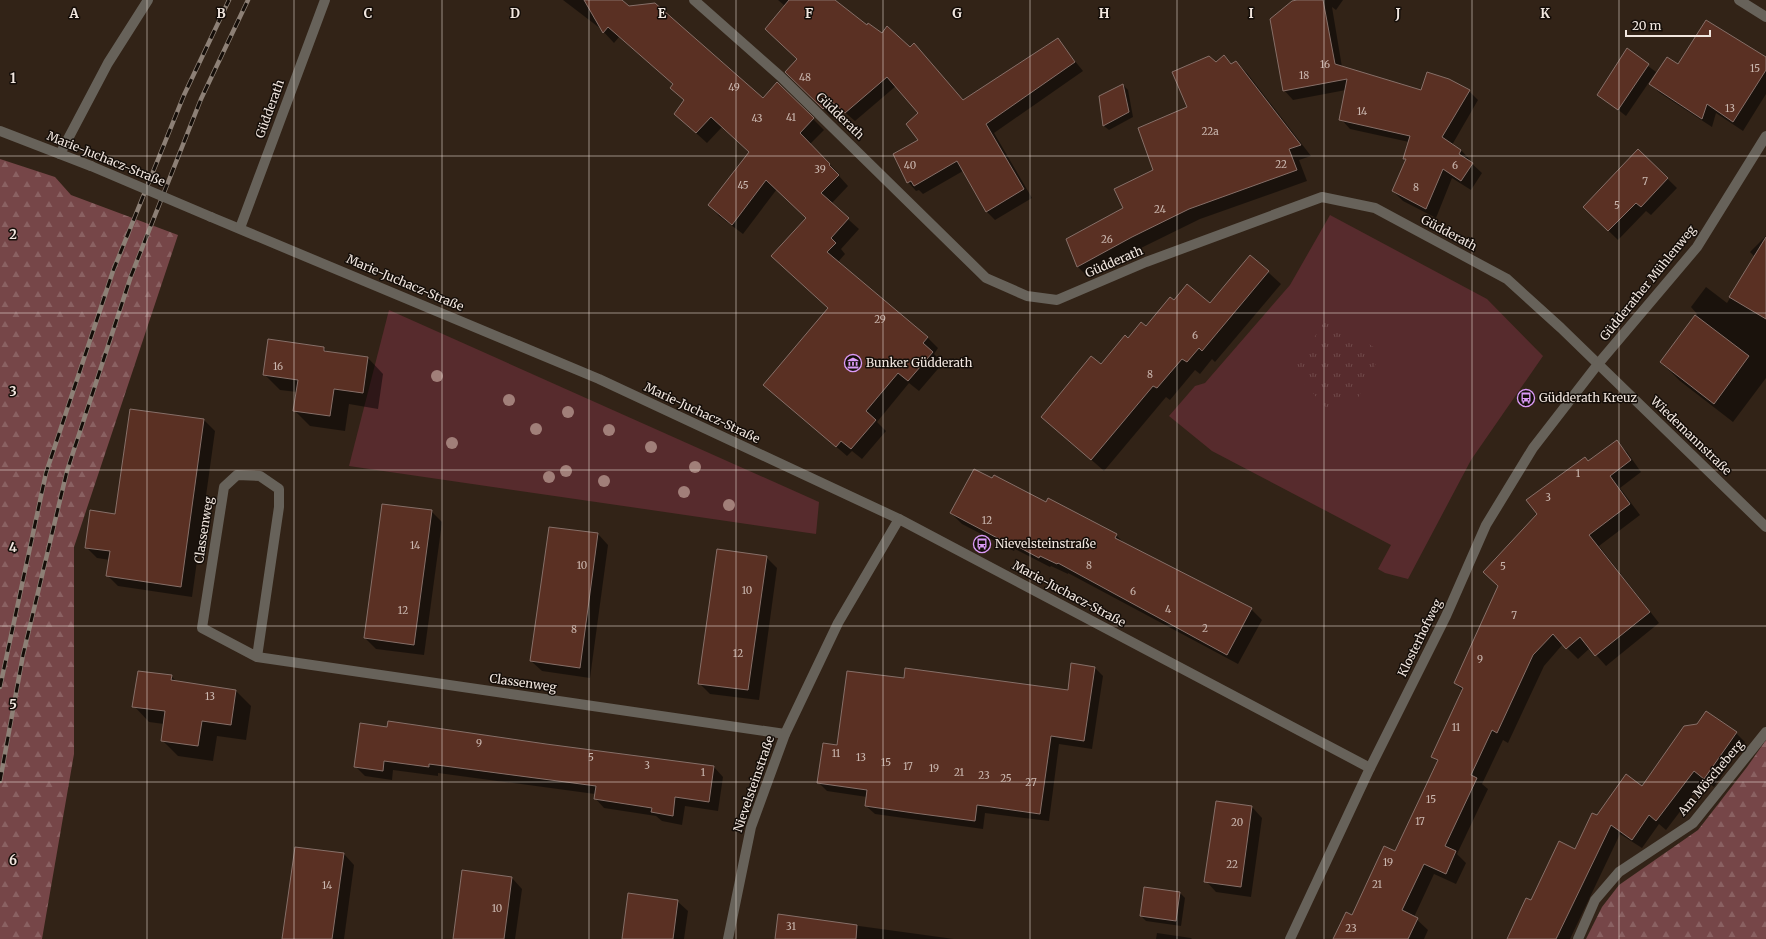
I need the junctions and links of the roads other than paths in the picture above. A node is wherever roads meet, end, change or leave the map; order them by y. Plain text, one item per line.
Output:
1 (148, 0) edge
2 (325, 0) edge
3 (694, 0) edge
4 (1739, 0) edge
5 (1766, 16) edge
6 (0, 131) edge
7 (1766, 136) edge
8 (60, 154) junction
9 (240, 228) junction
10 (1598, 364) junction
11 (899, 520) junction
12 (1766, 527) edge
13 (257, 657) junction
14 (1766, 732) edge
15 (785, 734) junction
16 (1370, 768) junction
17 (728, 939) edge
18 (1290, 939) edge
19 (1578, 939) edge

1 - 8 street
2 - 9 street, Güdderath
3 - 10 street, Güdderath
4 - 5 street
6 - 8 street, Marie-Juchacz-Straße
7 - 10 street, Güdderather Mühlenweg
8 - 9 street, Marie-Juchacz-Straße, bridge
9 - 11 street, Marie-Juchacz-Straße
10 - 12 street, Wiedemannstraße
10 - 16 street, Klosterhofweg
11 - 15 street, Nievelsteinstraße
11 - 16 street, Marie-Juchacz-Straße
13 - 13 street, Classenweg
13 - 15 street, Classenweg
14 - 19 street, Am Möscheberg
15 - 17 street, Nievelsteinstraße
16 - 18 street, Klosterhofweg

